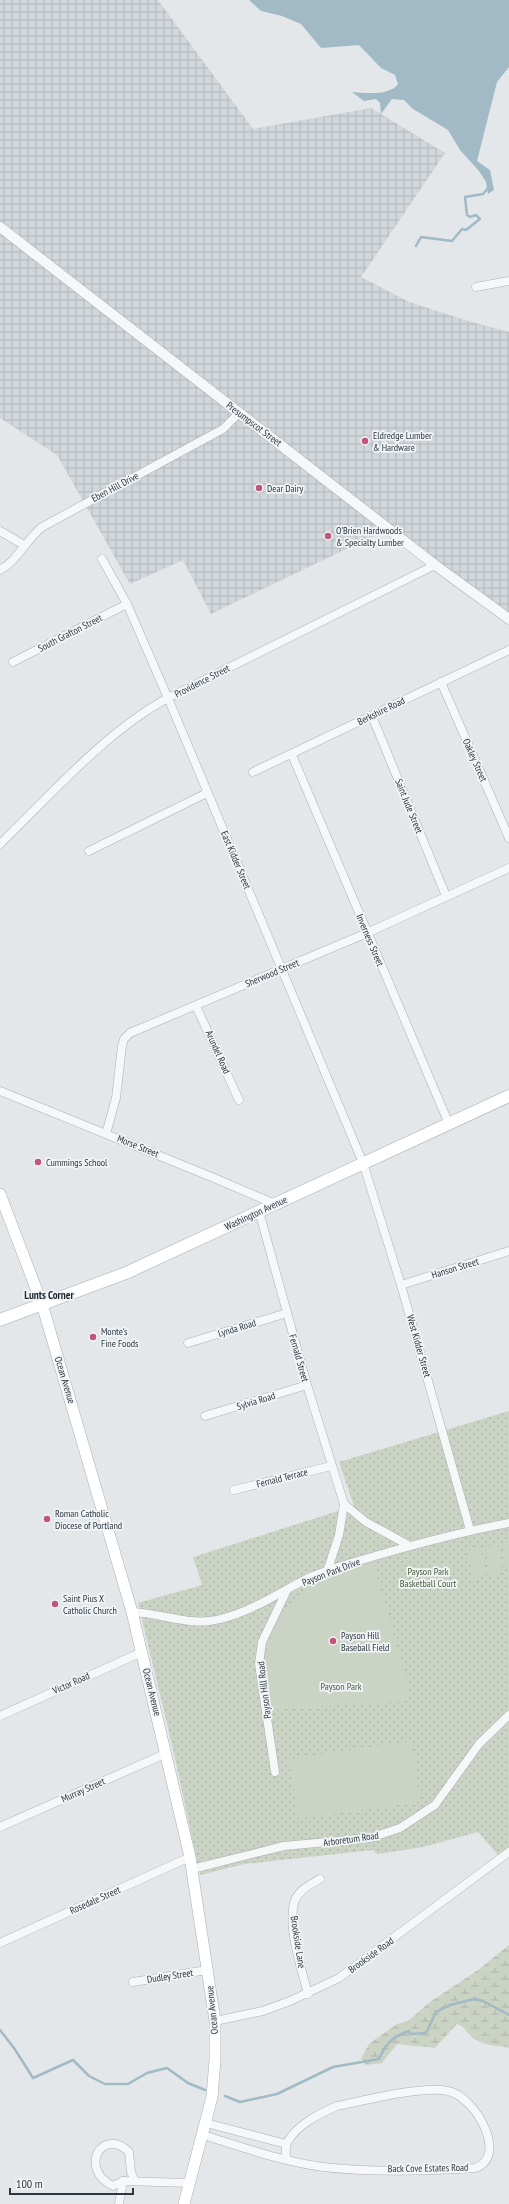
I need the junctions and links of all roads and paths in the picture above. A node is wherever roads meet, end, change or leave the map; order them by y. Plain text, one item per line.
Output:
1 (0, 227) edge
2 (509, 281) edge
3 (476, 287) dead end
4 (239, 413) junction
5 (0, 531) edge
6 (24, 546) junction
7 (102, 559) dead end
8 (434, 565) junction
9 (0, 570) edge
10 (127, 604) junction
11 (509, 620) edge
12 (509, 650) edge
13 (13, 662) dead end
14 (440, 682) junction
15 (168, 698) junction
16 (372, 716) junction
17 (292, 755) junction
18 (254, 772) dead end
19 (207, 793) junction
20 (509, 838) edge
21 (0, 844) edge
22 (89, 851) dead end
23 (509, 868) edge
24 (446, 896) junction
25 (367, 933) junction
26 (281, 968) junction
27 (196, 1006) junction
28 (0, 1091) edge
29 (509, 1096) edge
30 (239, 1100) dead end
31 (449, 1124) junction
32 (106, 1134) junction
33 (363, 1164) junction
34 (0, 1194) edge
35 (275, 1204) junction
36 (259, 1211) junction
37 (509, 1251) edge
38 (401, 1284) junction
39 (42, 1304) junction
40 (287, 1313) junction
41 (0, 1320) edge
42 (188, 1342) dead end
43 (307, 1385) junction
44 (205, 1416) dead end
45 (331, 1466) junction
46 (234, 1490) dead end
47 (344, 1504) junction
48 (509, 1523) edge
49 (470, 1530) junction
50 (410, 1546) junction
51 (327, 1572) junction
52 (287, 1590) junction
53 (132, 1612) junction
54 (142, 1652) junction
55 (509, 1715) edge
56 (0, 1716) edge
57 (166, 1753) junction
58 (275, 1772) dead end
59 (0, 1827) edge
60 (509, 1852) edge
61 (190, 1857) junction
62 (192, 1869) junction
63 (320, 1879) dead end
64 (0, 1943) edge
65 (207, 1970) junction
66 (133, 1982) dead end
67 (308, 1994) junction
68 (214, 2021) junction
69 (206, 2123) junction
70 (203, 2135) junction
71 (286, 2144) junction
72 (286, 2158) junction
73 (123, 2181) junction
74 (135, 2181) junction
75 (190, 2183) junction
76 (119, 2204) edge
77 (184, 2204) edge

1 - 4 street, Presumpscot Street
2 - 3 street
4 - 6 street, Eben Hill Drive
4 - 8 street, Presumpscot Street
5 - 6 street
6 - 9 street, Eben Hill Drive
7 - 10 street, East Kidder Street
8 - 11 street, Presumpscot Street
8 - 15 street, Providence Street
10 - 13 street, South Grafton Street
10 - 15 street, East Kidder Street
12 - 14 street, Berkshire Road
14 - 16 street, Berkshire Road
14 - 20 street, Oakley Street
15 - 19 street, East Kidder Street
15 - 21 street, Providence Street
16 - 17 street, Berkshire Road
16 - 24 street, Saint Jude Street
17 - 18 street, Berkshire Road
17 - 25 street, Inverness Street
19 - 22 street
19 - 26 street, East Kidder Street
23 - 24 street, Sherwood Street
24 - 25 street, Sherwood Street
25 - 26 street, Sherwood Street
25 - 31 street, Inverness Street
26 - 27 street, Sherwood Street
26 - 33 street, East Kidder Street
27 - 30 street, Arundel Road
27 - 32 street, Sherwood Street
28 - 32 street, Morse Street
29 - 31 main road, Washington Avenue
31 - 33 main road, Washington Avenue
32 - 35 street, Morse Street
33 - 35 main road, Washington Avenue
33 - 38 street, West Kidder Street
34 - 39 main road, Ocean Avenue
35 - 36 main road, Washington Avenue
36 - 39 main road, Washington Avenue
36 - 40 street, Fernald Street
37 - 38 street, Hanson Street
38 - 49 street, West Kidder Street
39 - 41 main road, Washington Avenue
39 - 53 main road, Ocean Avenue
40 - 42 street, Lynda Road
40 - 43 street, Fernald Street
43 - 44 street, Sylvia Road
43 - 45 street, Fernald Street
45 - 46 street, Fernald Terrace
45 - 47 street, Fernald Street
47 - 50 street
47 - 51 street, Fernald Street
48 - 49 street, Payson Park Drive
49 - 50 street, Payson Park Drive
50 - 51 street, Payson Park Drive
51 - 52 street, Payson Park Drive
52 - 53 street, Payson Park Drive
52 - 58 street, Payson Hill Road
53 - 54 main road, Ocean Avenue
54 - 56 street, Victor Road
54 - 57 main road, Ocean Avenue
55 - 62 street, Arboretum Road
57 - 59 street, Murray Street
57 - 61 main road, Ocean Avenue
60 - 67 street, Brookside Road
61 - 62 main road, Ocean Avenue
61 - 64 street, Rosedale Street
62 - 65 main road, Ocean Avenue
63 - 67 street, Brookside Lane
65 - 66 street, Dudley Street
65 - 68 main road, Ocean Avenue
67 - 68 street, Brookside Road
68 - 69 main road, Ocean Avenue
69 - 70 main road, Ocean Avenue
69 - 71 street
70 - 72 street, Back Cove Estates Road
70 - 75 main road, Ocean Avenue
71 - 72 street
71 - 72 street, Back Cove Estates Road
73 - 74 street
73 - 74 street
73 - 76 street
74 - 75 street
75 - 77 main road, Ocean Avenue

